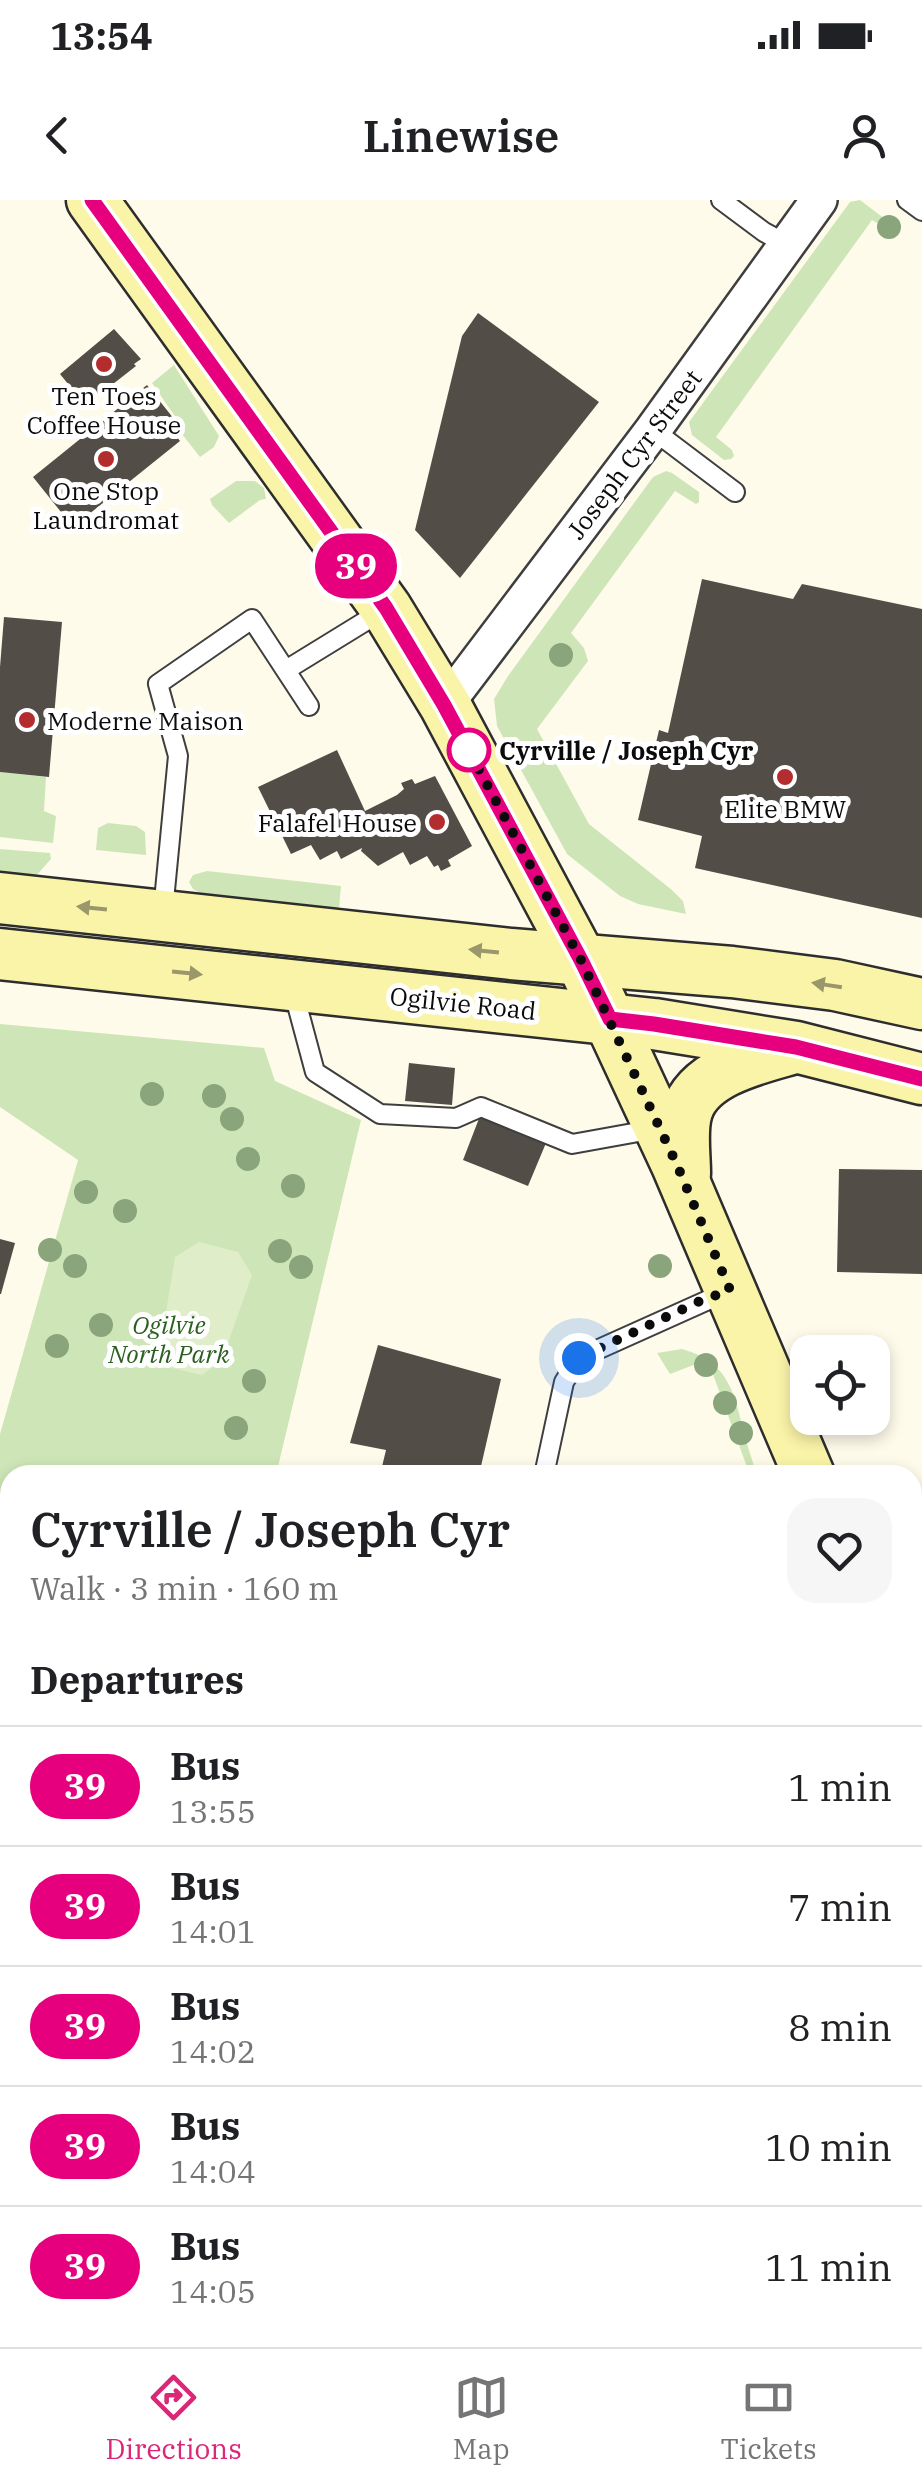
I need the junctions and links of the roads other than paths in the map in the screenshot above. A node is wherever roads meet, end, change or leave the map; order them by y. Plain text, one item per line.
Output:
1 (720, 200) edge
2 (819, 200) edge
3 (907, 200) edge
4 (96, 202) edge
5 (922, 211) edge
6 (788, 245) junction
7 (653, 430) junction
8 (735, 492) dead end
9 (386, 608) junction
10 (286, 670) junction
11 (444, 705) junction
12 (309, 706) dead end
13 (0, 898) edge
14 (162, 915) junction
15 (0, 954) edge
16 (581, 960) junction
17 (291, 984) junction
18 (922, 1004) edge
19 (610, 1019) junction
20 (796, 1047) junction
21 (922, 1079) edge
22 (660, 1128) junction
23 (685, 1184) junction
24 (730, 1290) junction
25 (787, 1380) edge
26 (546, 1465) edge
27 (807, 1465) edge

1 - 6 lane
2 - 6 street, Joseph Cyr Street
3 - 5 lane
4 - 9 main road
6 - 7 street, Joseph Cyr Street
7 - 8 lane
7 - 11 street, Joseph Cyr Street
9 - 10 lane
9 - 11 main road
10 - 12 lane
10 - 14 lane
11 - 16 main road
14 -> 13 main road
16 -> 14 main road
15 -> 17 main road, Ogilvie Road
18 -> 16 main road
16 - 19 main road
17 - 19 main road, Ogilvie Road
17 - 22 lane
19 - 20 main road, Ogilvie Road
19 - 22 main road
20 - 21 main road, Ogilvie Road
20 - 23 main road
22 - 23 main road
23 - 24 main road
24 - 25 main road
24 - 26 lane
25 - 27 main road

